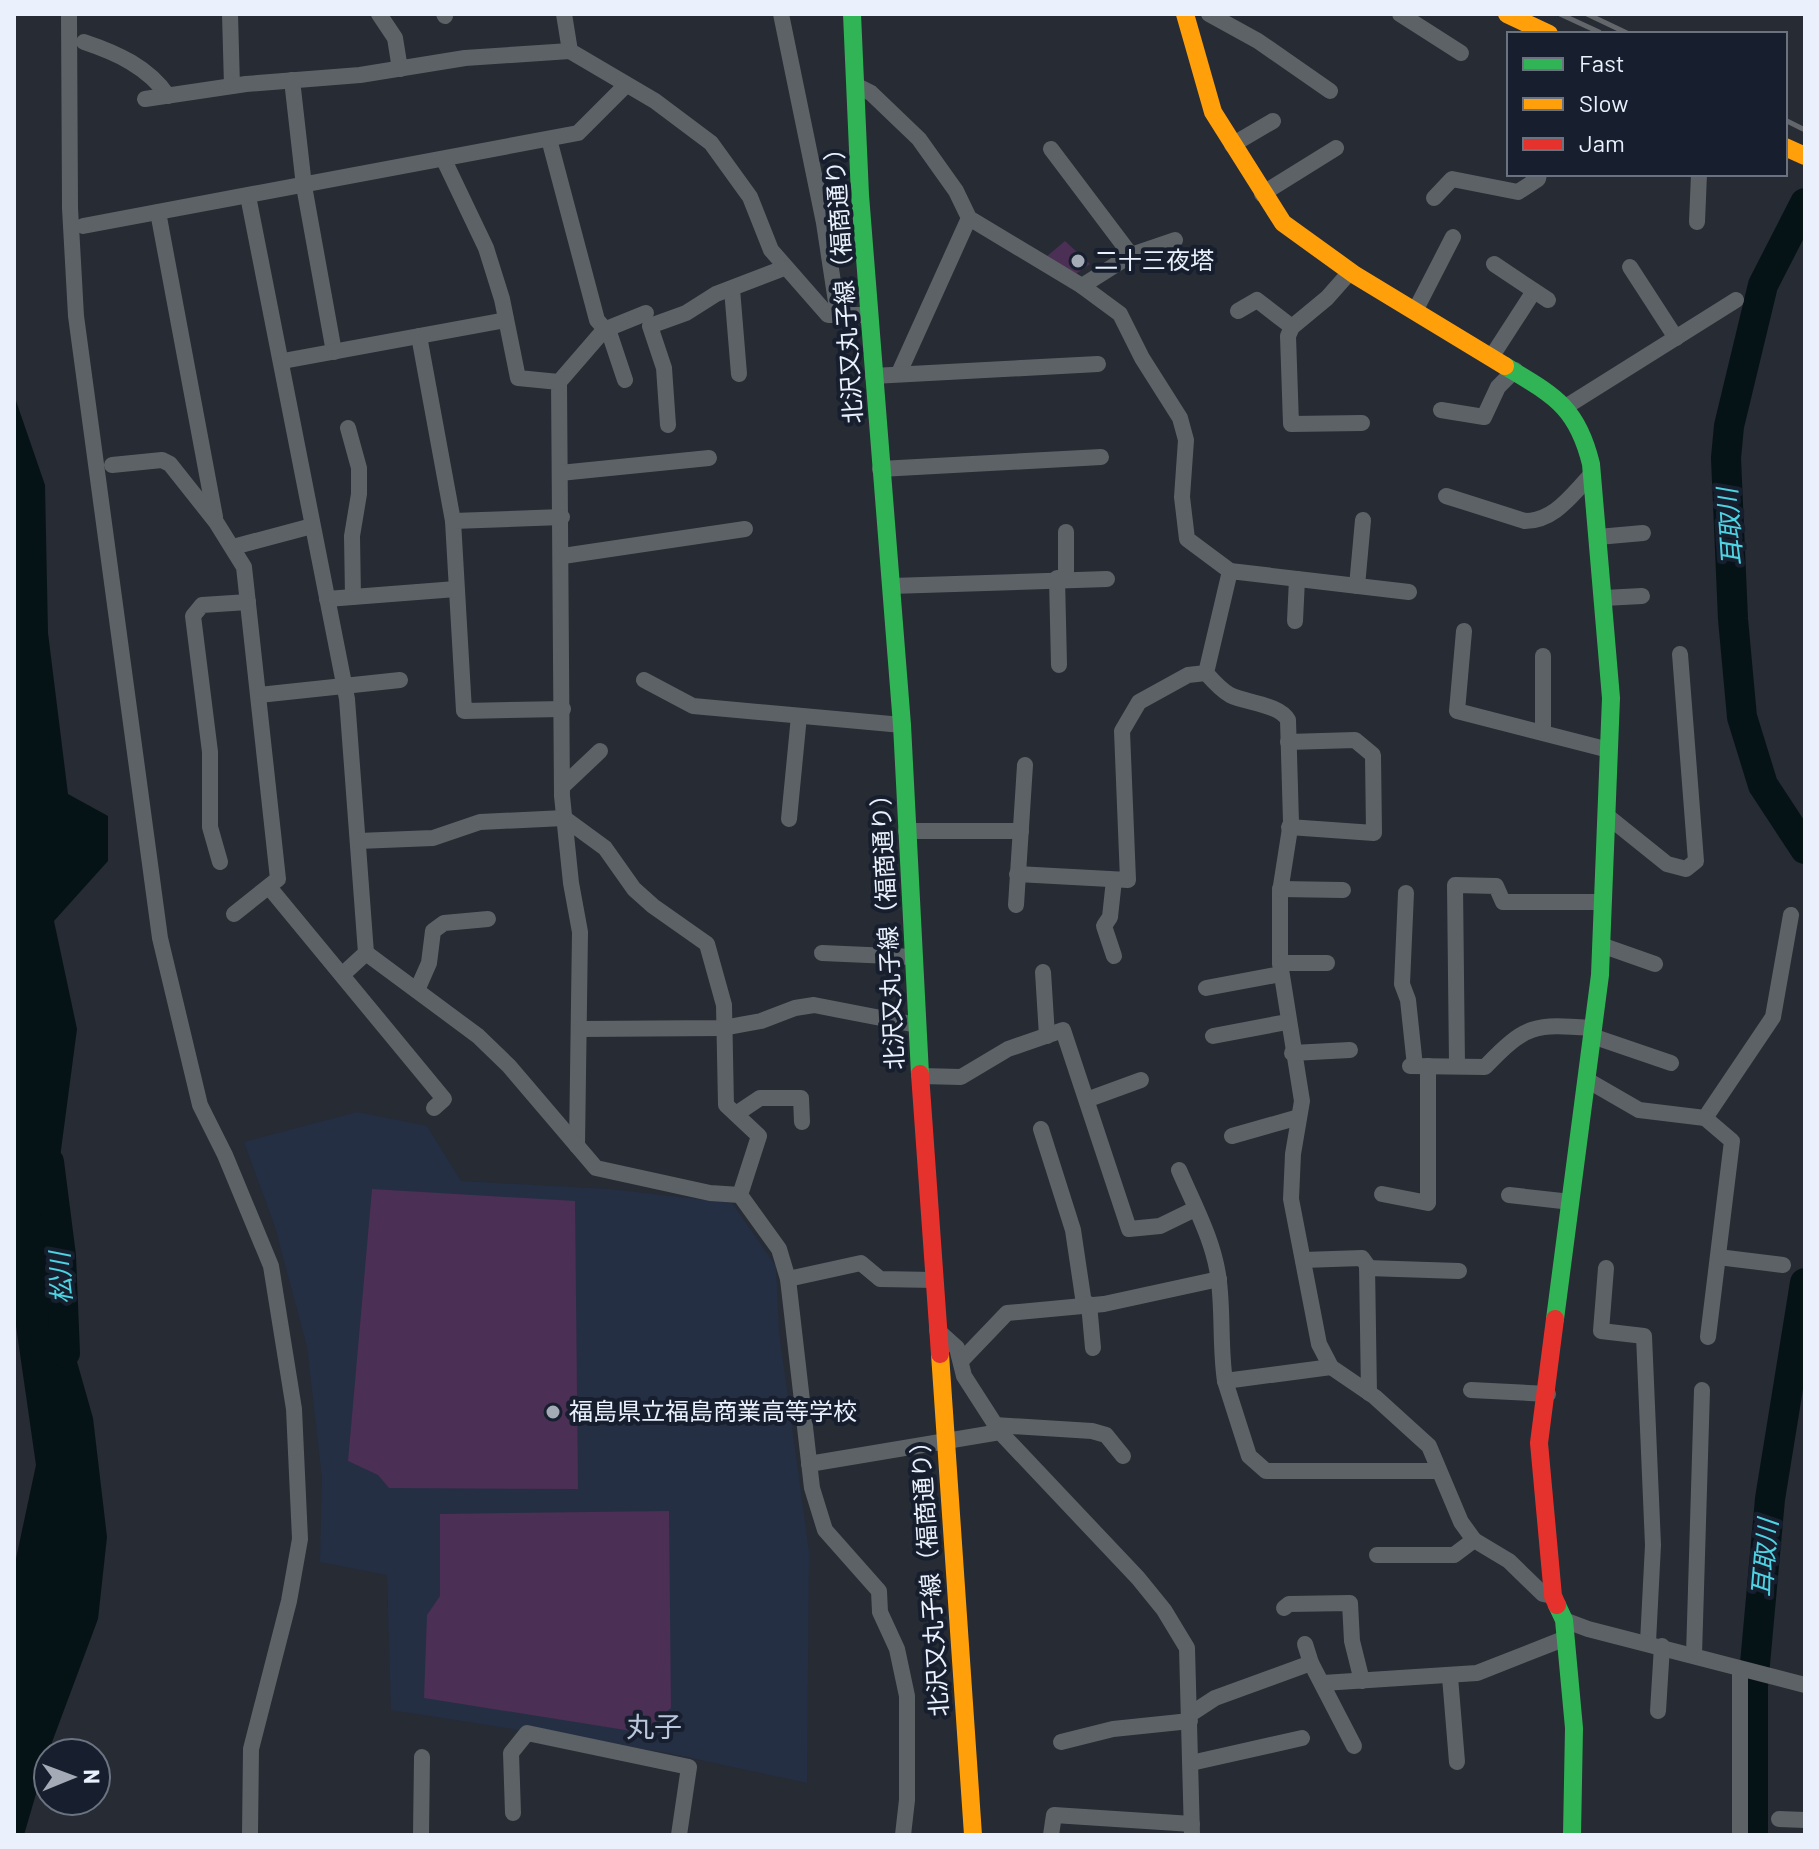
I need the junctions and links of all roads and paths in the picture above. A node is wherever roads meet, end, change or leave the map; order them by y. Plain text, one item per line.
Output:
1 (69, 14) edge
2 (230, 14) edge
3 (379, 14) edge
4 (564, 14) edge
5 (781, 14) edge
6 (852, 14) edge
7 (1185, 14) edge
8 (1209, 14) edge
9 (1400, 14) edge
10 (1507, 14) edge
11 (1545, 32) edge
12 (84, 42) dead end
13 (570, 51) junction
14 (1461, 53) dead end
15 (400, 69) junction
16 (292, 80) junction
17 (232, 86) junction
18 (625, 86) junction
19 (857, 86) junction
20 (1330, 91) dead end
21 (168, 96) junction
22 (145, 99) dead end
23 (1273, 121) dead end
24 (549, 139) junction
25 (1232, 145) junction
26 (1336, 148) dead end
27 (1051, 149) dead end
28 (444, 160) junction
29 (1539, 176) edge
30 (1699, 176) edge
31 (304, 186) junction
32 (1262, 194) junction
33 (248, 196) junction
34 (1434, 198) dead end
35 (158, 212) junction
36 (969, 218) junction
37 (1697, 222) dead end
38 (83, 226) dead end
39 (1453, 237) dead end
40 (1175, 240) dead end
41 (1131, 255) junction
42 (1494, 264) dead end
43 (1630, 267) dead end
44 (784, 268) junction
45 (1350, 272) junction
46 (1082, 286) junction
47 (732, 289) junction
48 (1534, 291) junction
49 (1548, 300) dead end
50 (1736, 300) dead end
51 (1238, 311) dead end
52 (1415, 311) junction
53 (646, 313) dead end
54 (838, 315) junction
55 (869, 315) junction
56 (506, 320) junction
57 (1292, 327) junction
58 (604, 330) junction
59 (419, 336) junction
60 (1676, 338) junction
61 (334, 352) junction
62 (1492, 356) junction
63 (283, 361) junction
64 (1098, 364) dead end
65 (1515, 370) junction
66 (899, 373) junction
67 (739, 374) dead end
68 (873, 376) junction
69 (625, 380) dead end
70 (559, 382) junction
71 (1567, 406) junction
72 (1441, 410) dead end
73 (1362, 423) dead end
74 (668, 425) dead end
75 (348, 428) dead end
76 (1101, 457) dead end
77 (709, 458) dead end
78 (112, 465) dead end
79 (880, 469) junction
80 (560, 473) junction
81 (1592, 474) junction
82 (1446, 496) dead end
83 (562, 517) junction
84 (1363, 520) dead end
85 (453, 521) junction
86 (216, 522) junction
87 (312, 526) junction
88 (745, 529) dead end
89 (1066, 532) dead end
90 (1643, 533) dead end
91 (1598, 537) junction
92 (233, 547) junction
93 (563, 556) junction
94 (1230, 571) junction
95 (1062, 579) junction
96 (1107, 579) dead end
97 (1297, 579) junction
98 (891, 586) junction
99 (1357, 586) junction
100 (456, 589) junction
101 (1409, 592) dead end
102 (1642, 596) dead end
103 (353, 597) junction
104 (1604, 598) junction
105 (327, 599) junction
106 (248, 602) junction
107 (1295, 621) dead end
108 (1464, 631) dead end
109 (1680, 654) dead end
110 (1543, 656) dead end
111 (1059, 665) dead end
112 (1206, 673) junction
113 (400, 680) dead end
114 (644, 680) dead end
115 (344, 686) junction
116 (259, 695) junction
117 (563, 709) junction
118 (799, 716) junction
119 (902, 725) junction
120 (1543, 731) junction
121 (1288, 742) junction
122 (1609, 750) junction
123 (600, 751) dead end
124 (1025, 765) dead end
125 (562, 787) junction
126 (1606, 815) junction
127 (564, 818) junction
128 (789, 819) dead end
129 (1289, 827) junction
130 (906, 831) junction
131 (1021, 831) junction
132 (358, 841) junction
133 (220, 862) dead end
134 (1017, 874) junction
135 (1114, 880) junction
136 (269, 887) junction
137 (1280, 889) junction
138 (1343, 890) dead end
139 (1406, 893) dead end
140 (1603, 902) junction
141 (1016, 905) dead end
142 (234, 914) dead end
143 (1791, 915) dead end
144 (488, 919) dead end
145 (1601, 945) junction
146 (366, 953) junction
147 (822, 953) dead end
148 (1114, 956) dead end
149 (913, 957) junction
150 (1327, 963) dead end
151 (1655, 964) dead end
152 (1281, 968) junction
153 (1043, 972) dead end
154 (342, 975) junction
155 (418, 988) junction
156 (1206, 988) dead end
157 (1287, 1022) junction
158 (917, 1025) junction
159 (723, 1028) junction
160 (581, 1029) junction
161 (1593, 1032) junction
162 (1047, 1036) junction
163 (1213, 1036) dead end
164 (1350, 1050) dead end
165 (1292, 1053) junction
166 (1671, 1063) dead end
167 (1457, 1065) junction
168 (1418, 1066) junction
169 (921, 1076) junction
170 (1141, 1080) dead end
171 (1587, 1080) junction
172 (1089, 1099) junction
173 (434, 1108) dead end
174 (736, 1114) junction
175 (1299, 1117) junction
176 (1705, 1118) junction
177 (802, 1122) dead end
178 (1041, 1129) dead end
179 (1232, 1136) dead end
180 (577, 1146) junction
181 (1179, 1170) dead end
182 (1382, 1194) dead end
183 (740, 1195) junction
184 (1509, 1195) dead end
185 (1571, 1202) junction
186 (1195, 1209) junction
187 (1718, 1257) junction
188 (1303, 1260) junction
189 (1783, 1265) dead end
190 (1367, 1268) junction
191 (1606, 1268) dead end
192 (1459, 1271) dead end
193 (788, 1279) junction
194 (1219, 1279) junction
195 (934, 1280) junction
196 (1086, 1304) junction
197 (937, 1330) junction
198 (1708, 1337) dead end
199 (1093, 1348) dead end
200 (961, 1361) junction
201 (1331, 1367) junction
202 (1225, 1381) junction
203 (1471, 1390) dead end
204 (1702, 1390) dead end
205 (1369, 1393) junction
206 (1548, 1394) junction
207 (997, 1428) junction
208 (945, 1440) junction
209 (1123, 1456) dead end
210 (809, 1464) junction
211 (1437, 1471) junction
212 (1474, 1540) junction
213 (1377, 1555) dead end
214 (1553, 1596) junction
215 (1284, 1608) dead end
216 (1565, 1629) junction
217 (1305, 1644) dead end
218 (1655, 1644) junction
219 (1694, 1655) junction
220 (1311, 1663) junction
221 (1744, 1670) junction
222 (1450, 1677) junction
223 (1362, 1681) junction
224 (1323, 1683) junction
225 (1805, 1685) edge
226 (1658, 1711) dead end
227 (1190, 1718) junction
228 (1302, 1738) dead end
229 (1061, 1742) dead end
230 (1354, 1746) dead end
231 (422, 1757) dead end
232 (1457, 1762) dead end
233 (1191, 1763) junction
234 (513, 1813) dead end
235 (1779, 1819) dead end
236 (1805, 1820) edge
237 (1192, 1829) edge
238 (250, 1835) edge
239 (421, 1835) edge
240 (679, 1835) edge
241 (903, 1835) edge
242 (973, 1835) edge
243 (1051, 1835) edge
244 (1572, 1835) edge
245 (1740, 1835) edge

1 - 238 street
2 - 17 street
3 - 15 street
4 - 13 street
5 - 54 street
6 - 19 street, 北沢又丸子線（福商通り）
7 - 25 street
8 - 20 street
9 - 14 street
10 - 11 street
12 - 21 street
13 - 15 street
13 - 18 street
15 - 16 street
16 - 17 street
16 - 31 street
17 - 21 street
18 - 24 street
18 - 44 street
19 - 36 street
19 - 55 street, 北沢又丸子線（福商通り）
21 - 22 street
23 - 25 street
24 - 28 street
24 - 58 street
25 - 32 street
26 - 32 street
27 - 41 street
28 - 31 street
28 - 56 street
29 - 34 street
30 - 37 street
31 - 33 street
31 - 61 street
32 - 45 street
33 - 35 street
33 - 63 street
35 - 38 street
35 - 86 street
36 - 46 street
36 - 66 street
39 - 52 street
40 - 41 street
41 - 46 street
42 - 48 street
43 - 60 street
44 - 47 street
44 - 54 street
45 - 52 street
45 - 57 street
46 - 94 street
47 - 67 street
47 - 74 street
48 - 49 street
48 - 62 street
50 - 60 street
51 - 57 street
52 - 62 street
53 - 58 street
54 - 55 street
55 - 68 street, 北沢又丸子線（福商通り）
56 - 59 street
56 - 70 street
57 - 73 street
58 - 69 street
58 - 70 street
59 - 61 street
59 - 85 street
60 - 71 street
61 - 63 street
62 - 65 street
63 - 87 street
64 - 66 street
65 - 71 street
65 - 72 street
66 - 68 street
68 - 79 street, 北沢又丸子線（福商通り）
70 - 80 street
71 - 81 street
75 - 103 street
76 - 79 street
77 - 80 street
78 - 86 street
79 - 98 street, 北沢又丸子線（福商通り）
80 - 83 street
81 - 82 street
81 - 91 street
83 - 85 street
83 - 93 street
84 - 99 street
85 - 100 street
86 - 92 street
87 - 92 street
87 - 105 street
88 - 93 street
89 - 95 street
90 - 91 street
91 - 104 street
92 - 106 street
93 - 117 street
94 - 97 street
94 - 112 street
95 - 96 street
95 - 98 street
95 - 111 street
97 - 99 street
97 - 107 street
98 - 119 street, 北沢又丸子線（福商通り）
99 - 101 street
100 - 103 street
100 - 117 street
102 - 104 street
103 - 105 street
104 - 122 street
105 - 115 street
106 - 116 street
106 - 133 street
108 - 120 street
109 - 126 street
110 - 120 street
112 - 121 street
112 - 135 street
113 - 115 street
114 - 118 street
115 - 116 street
115 - 132 street
116 - 136 street
117 - 125 street
118 - 119 street
118 - 128 street
119 - 130 street, 北沢又丸子線（福商通り）
120 - 122 street
121 - 129 street
121 - 129 street
122 - 126 street
123 - 125 street
124 - 131 street
125 - 127 street
126 - 140 street
127 - 132 street
127 - 159 street
127 - 160 street
129 - 137 street
130 - 131 street
130 - 149 street, 北沢又丸子線（福商通り）
131 - 134 street
132 - 146 street
134 - 135 street
134 - 141 street
135 - 148 street
136 - 142 street
136 - 154 street
137 - 138 street
137 - 152 street
139 - 168 street
140 - 145 street
140 - 167 street
143 - 176 street
144 - 155 street
145 - 151 street
145 - 161 street
146 - 154 street
146 - 155 street
147 - 149 street
149 - 158 street, 北沢又丸子線（福商通り）
150 - 152 street
152 - 156 street
152 - 157 street
153 - 162 street
154 - 173 street
155 - 180 street
157 - 163 street
157 - 165 street
158 - 159 street
158 - 169 street, 北沢又丸子線（福商通り）
159 - 160 street
159 - 174 street
160 - 180 street
161 - 166 street
161 - 167 street
161 - 171 street
162 - 169 street
162 - 172 street
164 - 165 street
165 - 175 street
167 - 168 street
168 - 182 street
169 - 195 street, 北沢又丸子線（福商通り）
170 - 172 street
171 - 176 street
171 - 185 street
172 - 186 street
174 - 177 street
174 - 183 street
175 - 179 street
175 - 188 street
176 - 187 street
178 - 196 street
180 - 183 street
181 - 186 street
183 - 193 street
184 - 185 street
185 - 206 street
186 - 194 street
187 - 189 street
187 - 198 street
188 - 190 street
188 - 201 street
190 - 192 street
190 - 205 street
191 - 218 street
193 - 195 street
193 - 210 street
194 - 196 street
194 - 202 street
195 - 197 street, 北沢又丸子線（福商通り）
196 - 199 street
196 - 200 street
197 - 200 street
197 - 208 street, 北沢又丸子線（福商通り）
200 - 207 street
201 - 202 street
201 - 205 street
202 - 211 street
203 - 206 street
204 - 219 street
205 - 211 street
206 - 214 street
207 - 208 street
207 - 209 street
207 - 227 street
208 - 210 street
208 - 242 street, 北沢又丸子線（福商通り）
210 - 241 street
211 - 212 street
212 - 213 street
212 - 214 street
214 - 216 street
215 - 223 street
216 - 218 street
216 - 222 street
216 - 244 street
217 - 220 street
218 - 219 street
218 - 226 street
219 - 221 street
220 - 224 street
220 - 227 street
221 - 225 street
221 - 245 street
222 - 223 street
222 - 232 street
223 - 224 street
224 - 230 street
227 - 229 street
227 - 233 street
228 - 233 street
231 - 239 street
233 - 237 street
234 - 240 street
235 - 236 street
237 - 243 street

